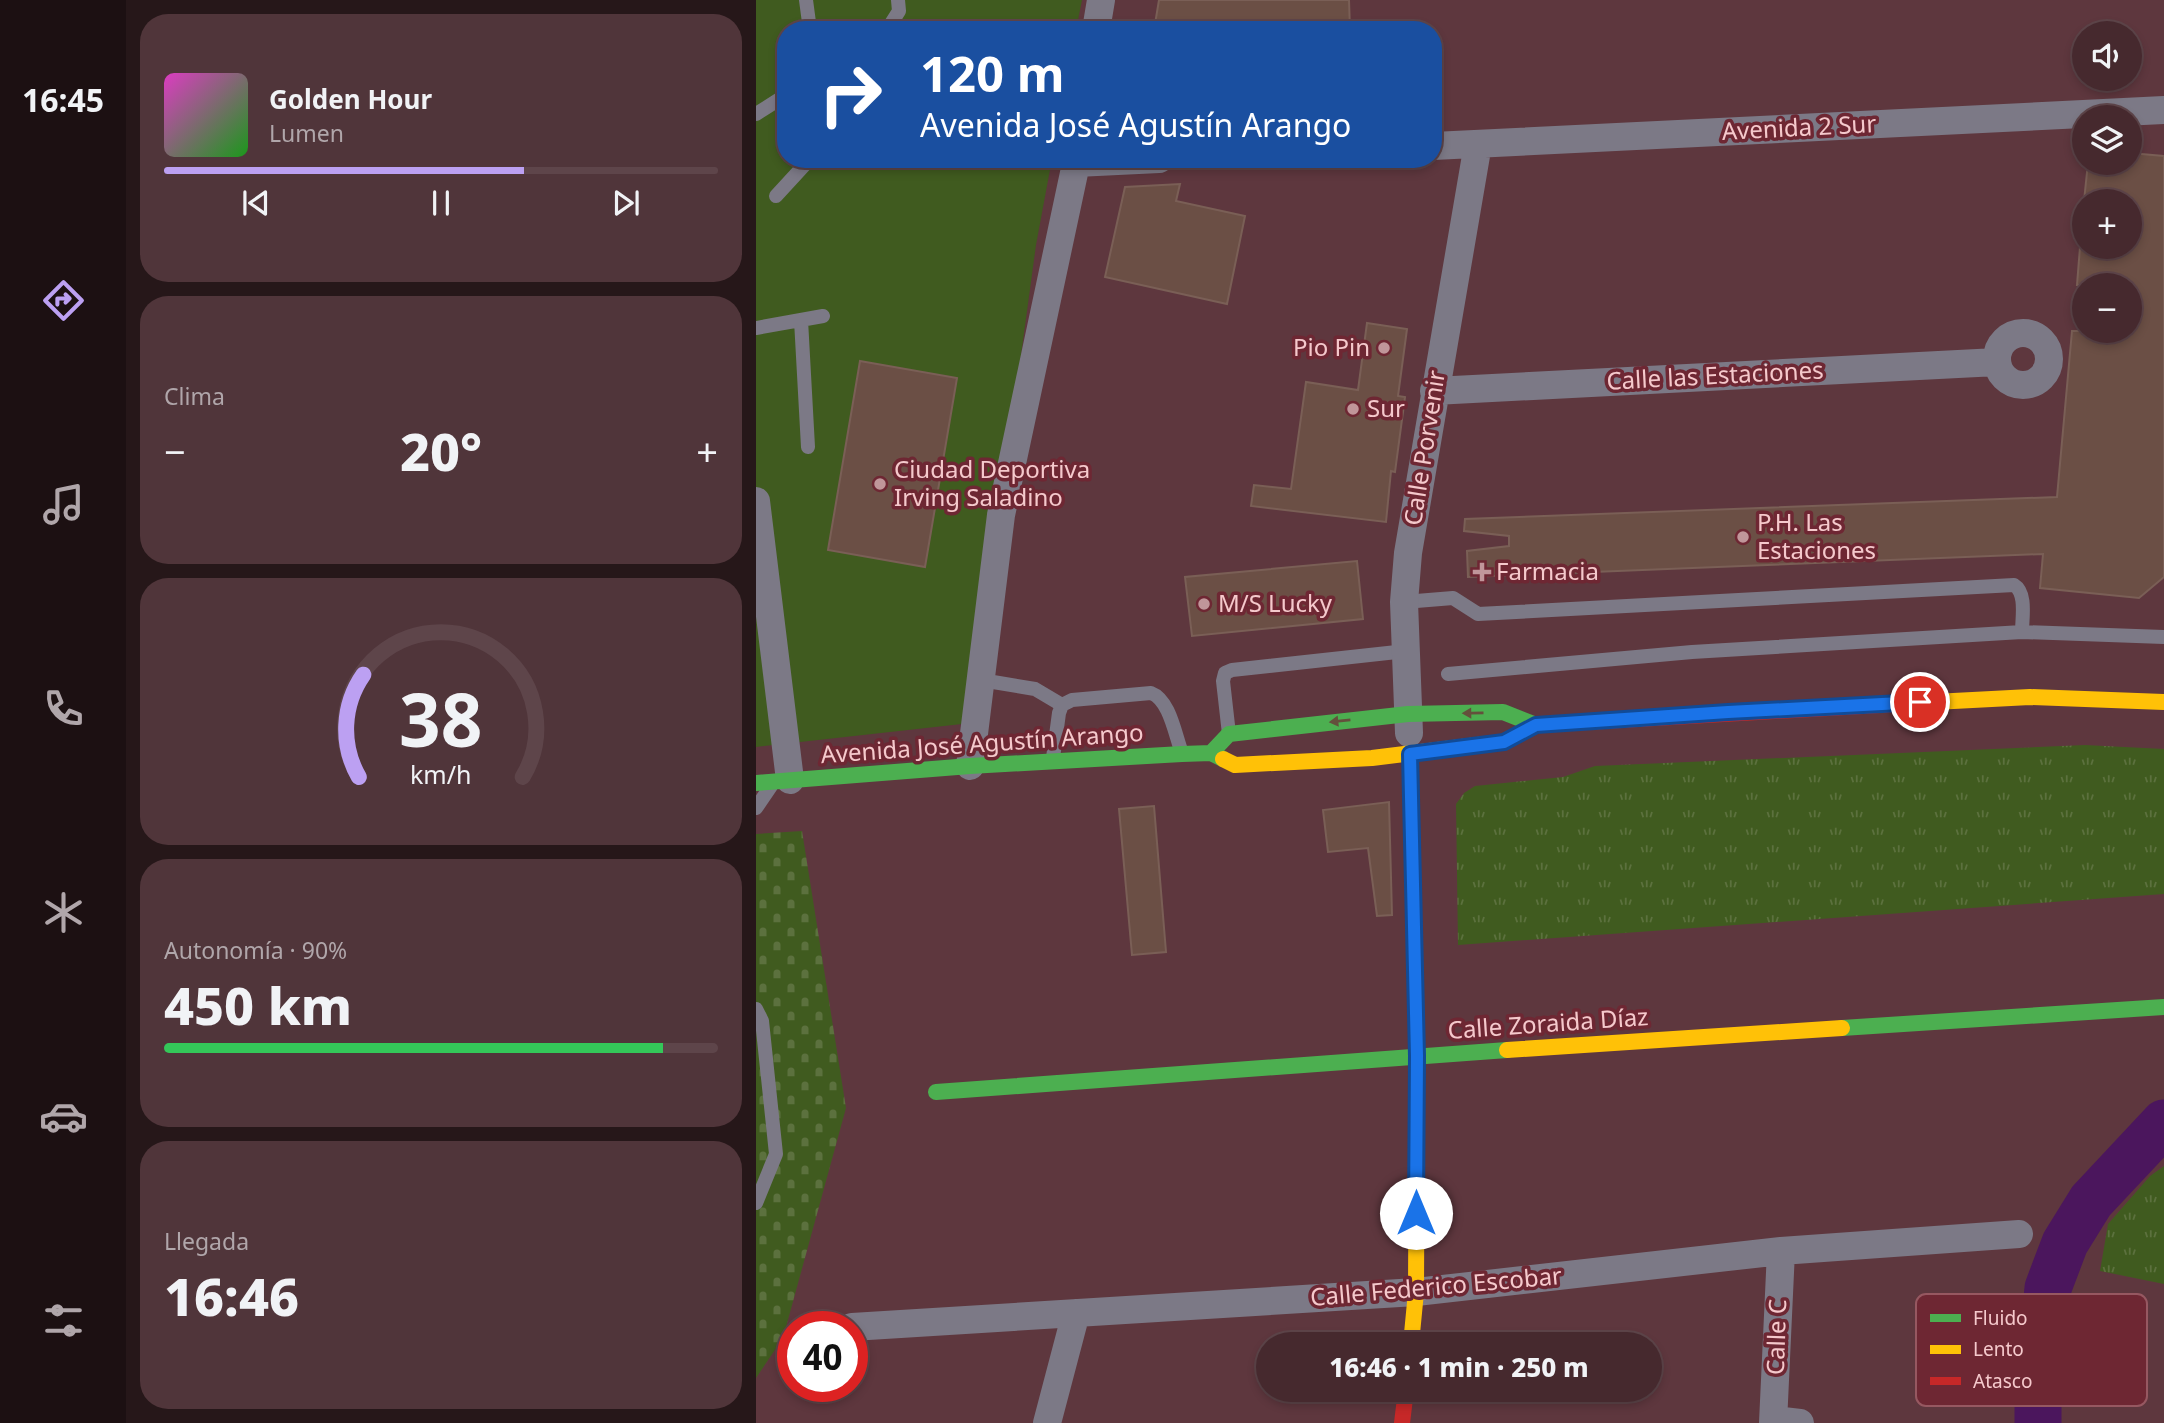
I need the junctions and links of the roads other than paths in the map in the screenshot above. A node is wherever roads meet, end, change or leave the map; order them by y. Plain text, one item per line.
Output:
1 (806, 0) edge
2 (898, 0) edge
3 (1101, 0) edge
4 (809, 21) edge
5 (893, 21) edge
6 (1098, 21) edge
7 (777, 101) edge
8 (2164, 110) edge
9 (756, 114) edge
10 (1478, 144) junction
11 (1442, 146) edge
12 (802, 168) edge
13 (1075, 168) edge
14 (776, 196) dead end
15 (822, 316) dead end
16 (801, 320) junction
17 (756, 328) edge
18 (1997, 362) dead end
19 (1434, 391) junction
20 (808, 447) dead end
21 (756, 501) edge
22 (758, 535) edge
23 (1404, 602) junction
24 (2022, 632) junction
25 (2164, 637) edge
26 (1406, 651) junction
27 (1448, 674) dead end
28 (981, 680) junction
29 (2164, 702) edge
30 (1062, 705) junction
31 (1408, 714) junction
32 (1536, 725) junction
33 (1229, 734) junction
34 (1211, 753) junction
35 (1182, 754) junction
36 (1410, 754) junction
37 (1053, 762) junction
38 (970, 765) junction
39 (782, 781) junction
40 (756, 783) edge
41 (756, 808) edge
42 (2164, 1007) edge
43 (756, 1009) edge
44 (1417, 1056) junction
45 (936, 1092) dead end
46 (756, 1203) edge
47 (2018, 1234) dead end
48 (1781, 1251) junction
49 (1416, 1292) junction
50 (1076, 1313) junction
51 (868, 1326) edge
52 (1412, 1332) edge
53 (1405, 1402) edge
54 (1782, 1422) edge
55 (1047, 1423) edge
56 (1402, 1423) edge

1 - 4 lane
2 - 5 lane
3 - 6 street
7 - 9 lane
8 - 10 street, Avenida 2 Sur
10 - 11 street, Avenida 2 Sur
10 - 19 street, Calle Porvenir
12 - 14 lane
13 - 28 street
15 - 16 lane
16 - 17 lane
16 - 20 lane
18 - 19 street, Calle las Estaciones
19 - 23 street, Calle Porvenir
21 - 22 street
22 - 39 street
23 - 24 lane
23 - 26 street, Calle Porvenir
24 - 25 lane
24 - 27 lane
26 - 31 street, Calle Porvenir
26 - 33 lane
28 - 30 lane
28 - 38 street
29 - 32 street, Avenida José Agustín Arango
30 - 35 lane
30 - 37 lane
32 -> 31 street, Avenida José Agustín Arango
31 -> 33 street, Avenida José Agustín Arango
31 - 36 street, Calle Porvenir
32 - 36 street, Avenida José Agustín Arango
33 - 34 street
34 - 35 street, Avenida José Agustín Arango
34 - 36 street, Avenida José Agustín Arango
35 - 37 street, Avenida José Agustín Arango
36 - 44 street
37 - 38 street, Avenida José Agustín Arango
38 - 39 street, Avenida José Agustín Arango
39 - 40 street, Avenida José Agustín Arango
39 - 41 lane
42 - 44 street, Calle Zoraida Díaz
43 - 46 lane
44 - 45 street, Calle Zoraida Díaz
44 - 49 street
47 - 48 street, Calle Federico Escobar
48 - 49 street, Calle Federico Escobar
48 - 54 street, Calle C
49 - 50 street, Calle Federico Escobar
49 - 52 street
50 - 51 street, Calle Federico Escobar
50 - 55 street
53 - 56 street

